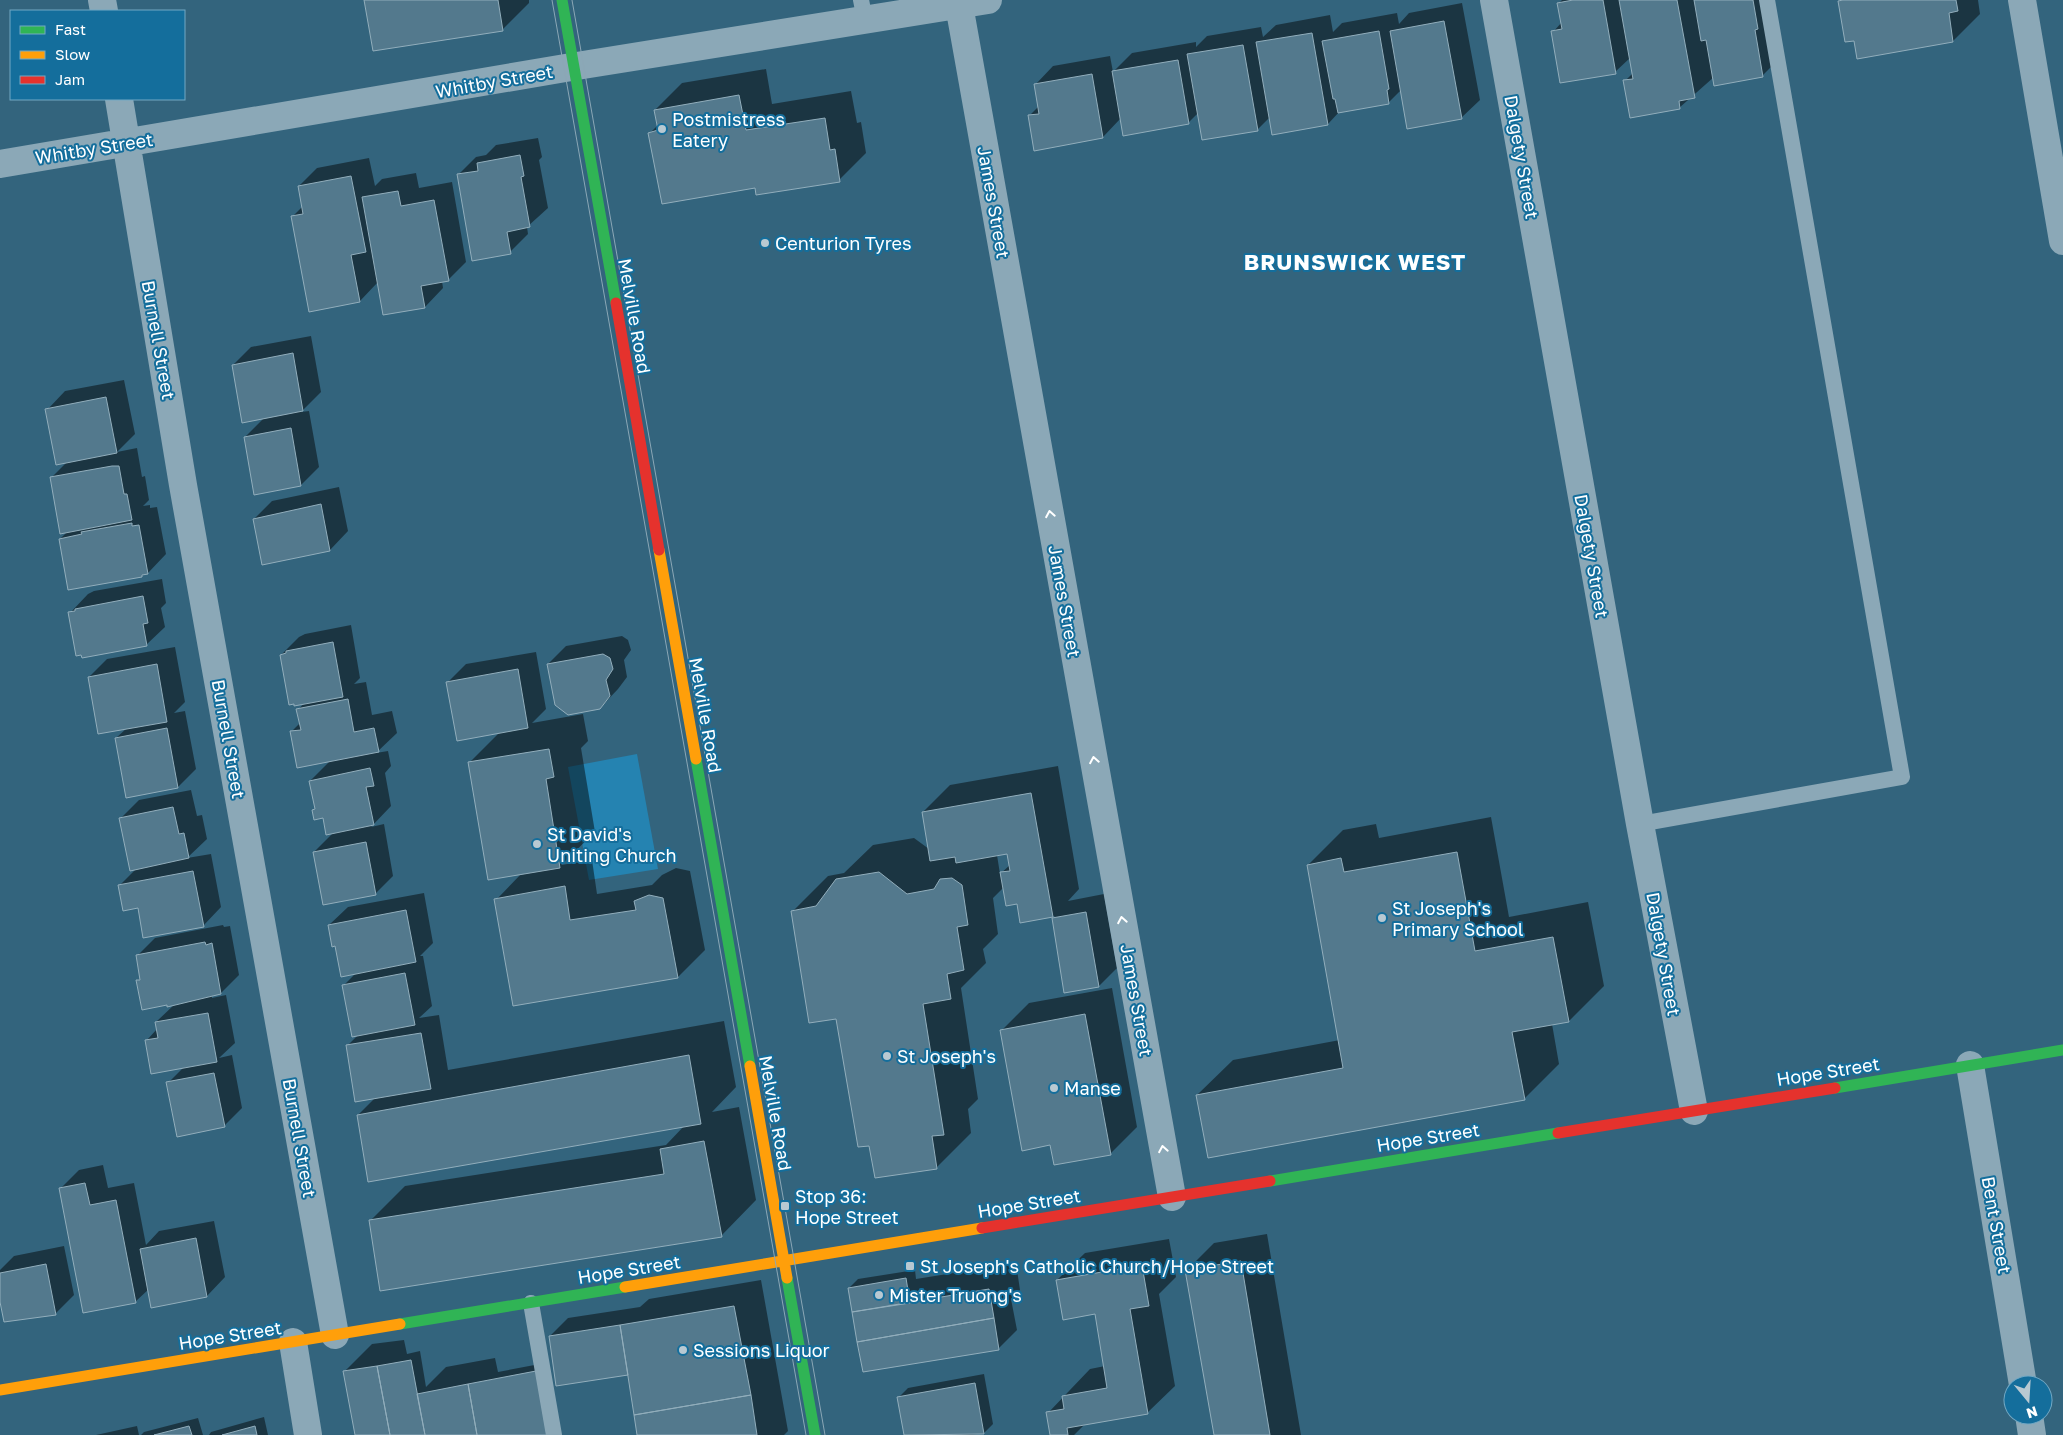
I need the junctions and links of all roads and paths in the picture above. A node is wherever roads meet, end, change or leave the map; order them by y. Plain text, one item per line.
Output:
1 (562, 0) edge
2 (988, 0) edge
3 (1494, 0) edge
4 (1767, 0) edge
5 (2022, 0) edge
6 (959, 5) junction
7 (863, 10) edge
8 (573, 67) junction
9 (119, 100) edge
10 (125, 143) junction
11 (0, 164) edge
12 (2063, 241) edge
13 (1640, 824) junction
14 (2063, 1050) edge
15 (1970, 1065) junction
16 (1694, 1111) junction
17 (1172, 1197) junction
18 (784, 1260) junction
19 (531, 1303) junction
20 (335, 1335) junction
21 (293, 1342) junction
22 (2022, 1375) edge
23 (0, 1390) edge
24 (308, 1435) edge
25 (554, 1435) edge
26 (815, 1435) edge

1 - 8 street, Melville Road
2 - 6 street, Whitby Street
3 - 13 street, Dalgety Street
4 - 13 lane
5 - 12 street
6 - 7 street, Whitby Street
17 -> 6 street, James Street
7 - 8 street, Whitby Street
8 - 10 street, Whitby Street
8 - 18 street, Melville Road
9 - 10 street, Burnell Street
10 - 11 street, Whitby Street
10 - 20 street, Burnell Street
13 - 16 street, Dalgety Street
14 - 15 street, Hope Street
15 - 16 street, Hope Street
15 - 22 street, Bent Street
16 - 17 street, Hope Street
17 - 18 street, Hope Street
18 - 19 street, Hope Street
18 - 26 street, Melville Road
19 - 20 street, Hope Street
19 - 25 lane
20 - 21 street, Hope Street
21 - 23 street, Hope Street
21 - 24 street

